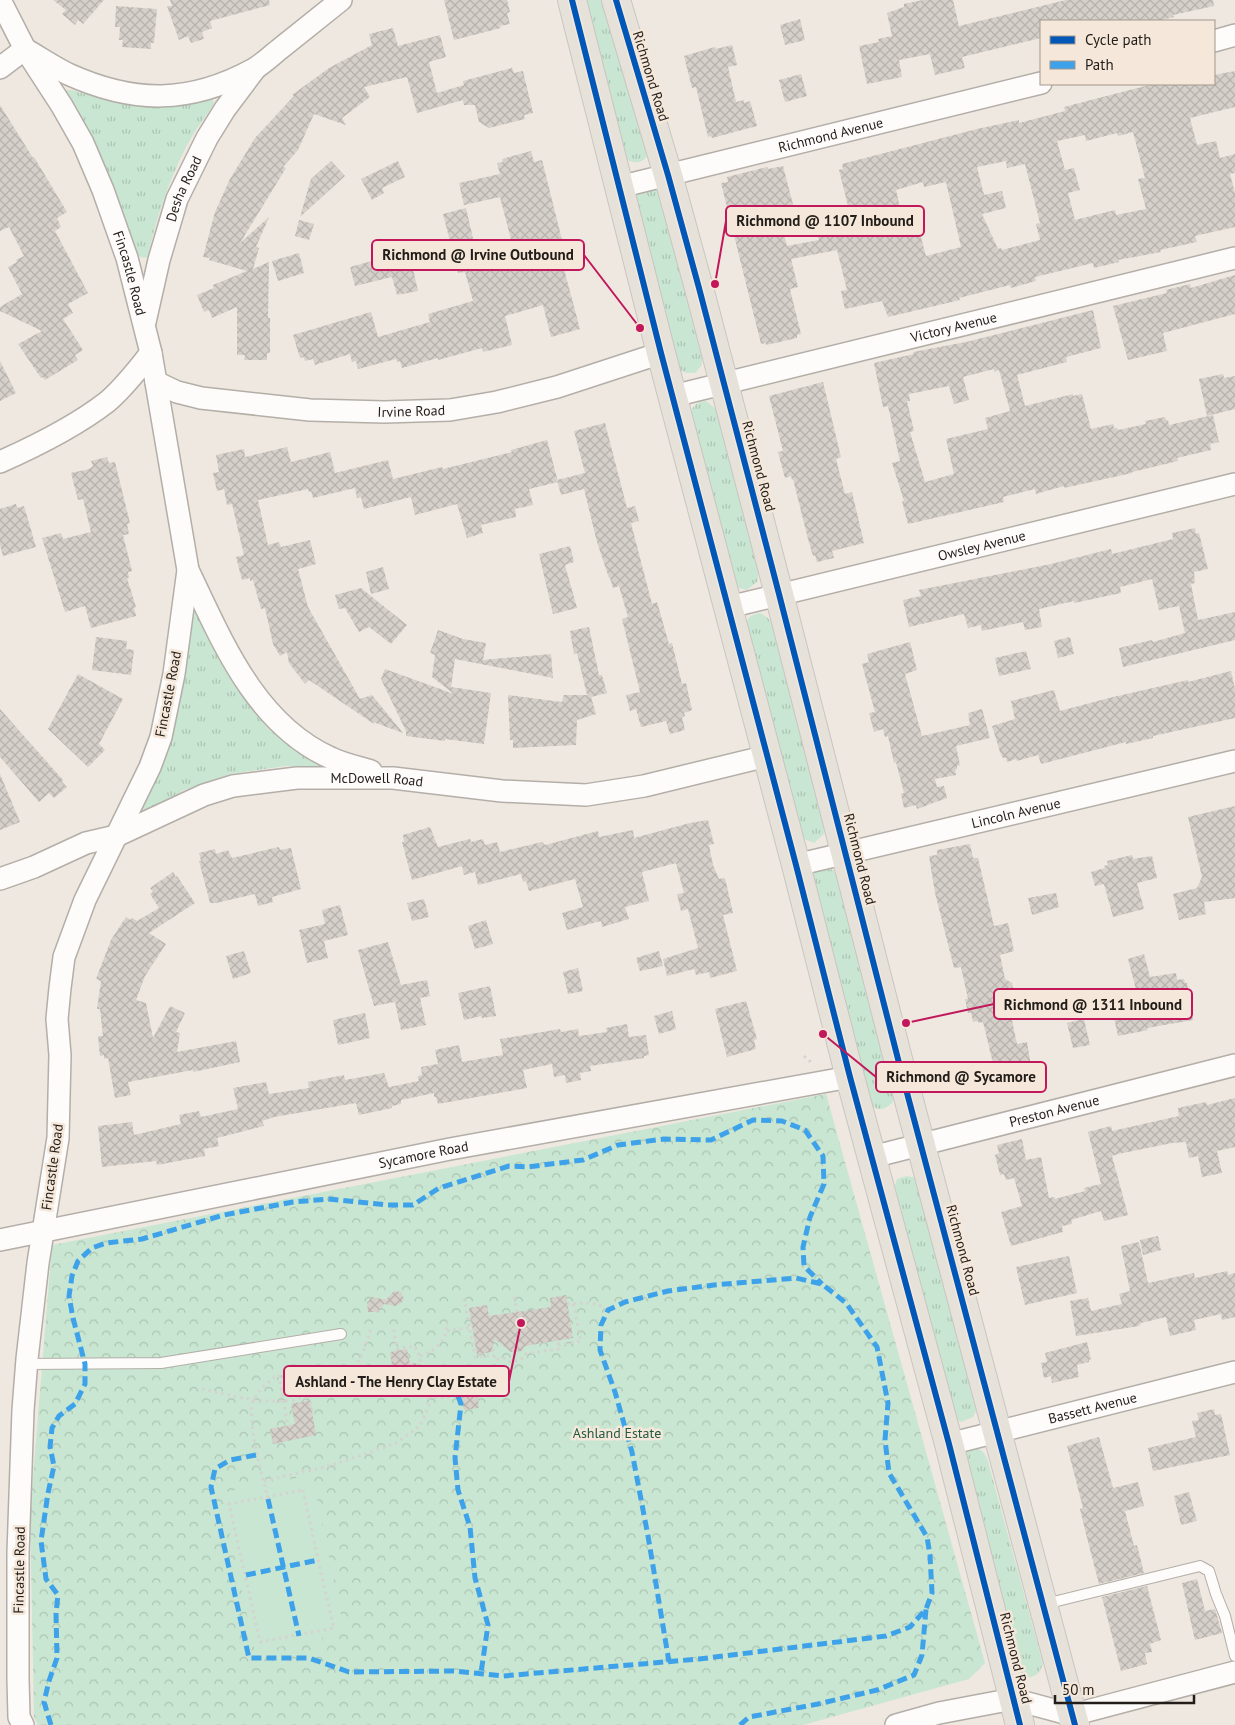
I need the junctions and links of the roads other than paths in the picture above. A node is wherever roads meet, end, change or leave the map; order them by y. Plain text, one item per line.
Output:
1 (0, 0) edge
2 (340, 0) edge
3 (572, 0) edge
4 (616, 0) edge
5 (1235, 35) edge
6 (1215, 40) edge
7 (26, 49) junction
8 (0, 68) edge
9 (255, 68) junction
10 (1040, 83) edge
11 (668, 175) junction
12 (619, 187) junction
13 (1235, 258) edge
14 (144, 325) junction
15 (661, 353) junction
16 (151, 354) junction
17 (156, 382) junction
18 (724, 383) junction
19 (673, 396) junction
20 (0, 462) edge
21 (1235, 484) edge
22 (188, 570) junction
23 (779, 594) junction
24 (729, 607) junction
25 (767, 756) junction
26 (1235, 760) edge
27 (393, 778) junction
28 (116, 836) junction
29 (845, 854) junction
30 (796, 865) junction
31 (0, 879) edge
32 (1235, 1065) edge
33 (850, 1077) junction
34 (922, 1143) junction
35 (872, 1157) junction
36 (43, 1232) junction
37 (0, 1240) edge
38 (340, 1334) dead end
39 (27, 1364) junction
40 (1235, 1372) edge
41 (996, 1431) junction
42 (949, 1444) junction
43 (9, 1555) edge
44 (1043, 1605) junction
45 (1235, 1656) edge
46 (1235, 1672) edge
47 (1016, 1712) edge
48 (1073, 1720) edge
49 (20, 1722) edge
50 (896, 1725) edge

1 - 7 street, Fincastle Road
2 - 9 street, Desha Road
3 - 12 main road, Richmond Road
4 - 11 main road, Richmond Road
5 - 6 street
7 - 8 street
7 - 9 street, Desha Road
7 - 14 street, Fincastle Road
9 - 14 street, Desha Road
10 - 11 street, Richmond Avenue
11 - 12 street, Richmond Avenue
11 - 18 main road, Richmond Road
12 - 15 main road, Richmond Road
13 - 18 street, Victory Avenue
14 - 16 street, Fincastle Road
15 - 17 street, Irvine Road
15 - 19 main road, Richmond Road
16 - 17 street, Fincastle Road
16 - 20 street
17 - 22 street, Fincastle Road
18 - 19 street, Victory Avenue
18 - 23 main road, Richmond Road
19 - 24 main road, Richmond Road
21 - 23 street, Owsley Avenue
22 - 27 street, Fincastle Road
22 - 28 street, Fincastle Road
23 - 24 street, Owsley Avenue
23 - 29 main road, Richmond Road
24 - 25 main road, Richmond Road
25 - 27 street, McDowell Road
25 - 30 main road, Richmond Road
26 - 29 street, Lincoln Avenue
27 - 28 street, McDowell Road
28 - 31 street, McDowell Road
28 - 36 street, Fincastle Road
29 - 30 street, Lincoln Avenue
29 - 34 main road, Richmond Road
30 - 33 main road, Richmond Road
32 - 34 street, Preston Avenue
33 - 35 main road, Richmond Road
33 - 36 street, Sycamore Road
34 - 35 street, Preston Avenue
34 - 41 main road, Richmond Road
35 - 42 main road, Richmond Road
36 - 37 street, Sycamore Road
36 - 39 street, Fincastle Road
38 - 39 lane
39 - 43 street, Fincastle Road
40 - 41 street, Bassett Avenue
41 - 42 street, Bassett Avenue
41 - 44 main road, Richmond Road
42 - 47 main road, Richmond Road
43 - 49 street, Fincastle Road
44 - 45 lane
44 - 48 main road, Richmond Road
46 - 48 street
47 - 48 street
47 - 50 street

